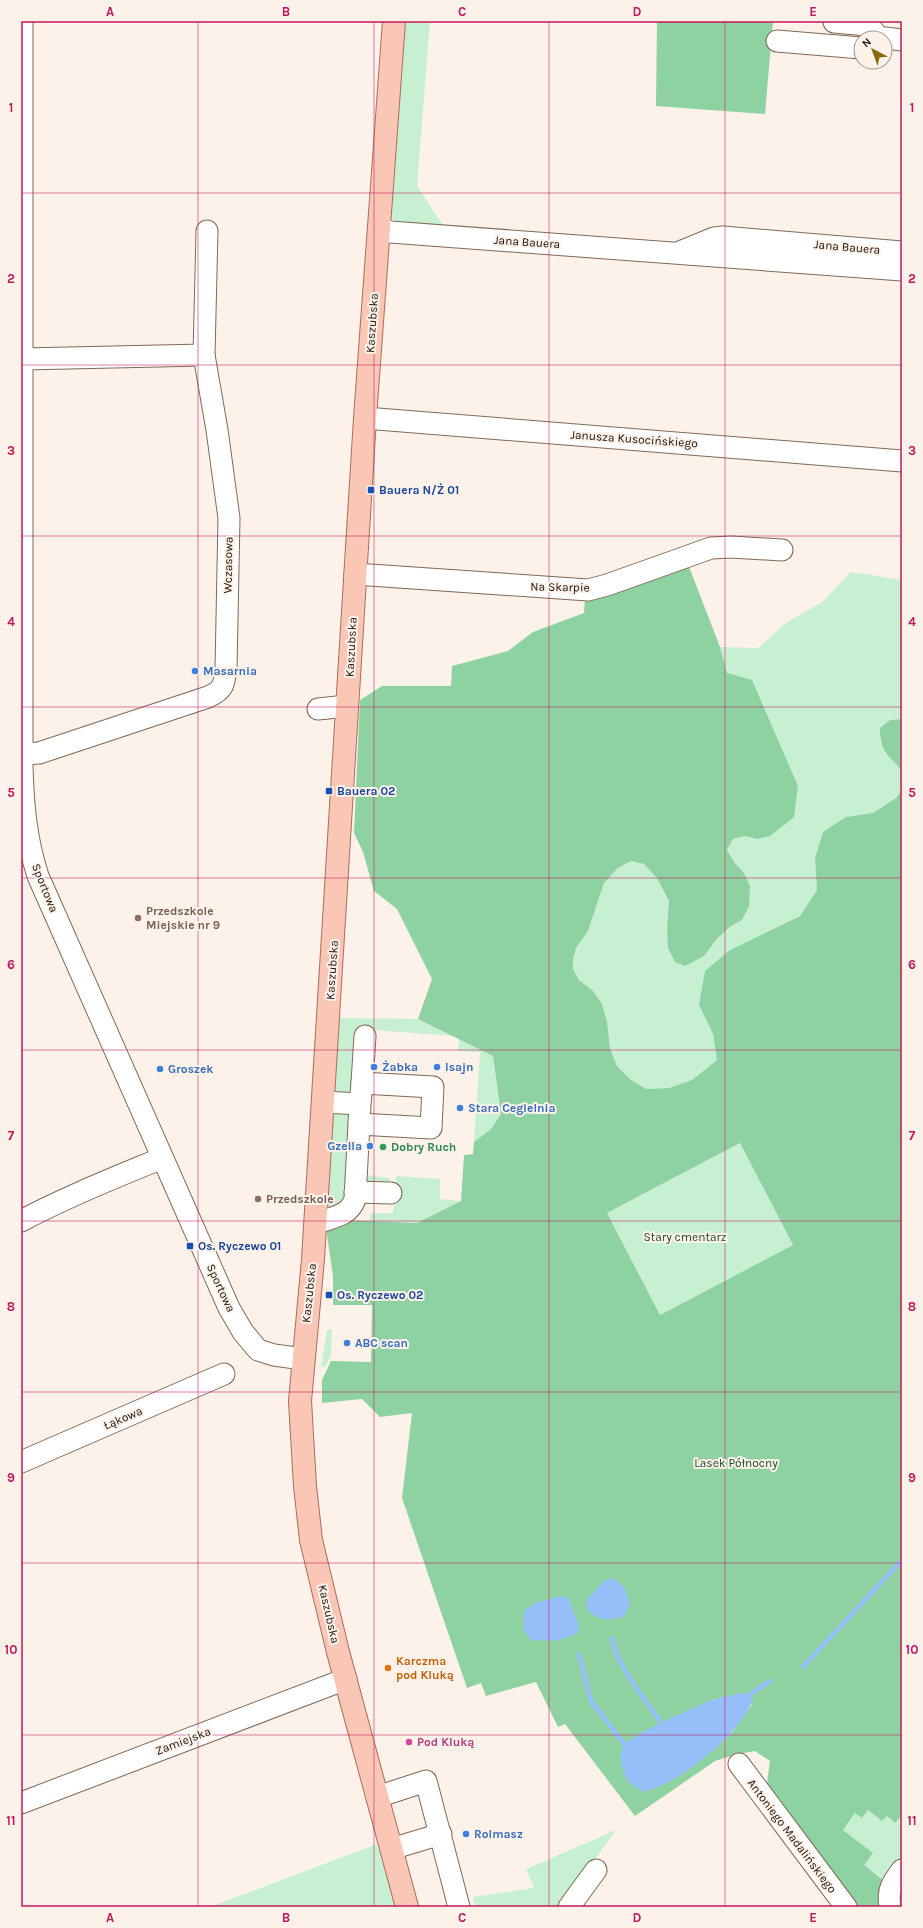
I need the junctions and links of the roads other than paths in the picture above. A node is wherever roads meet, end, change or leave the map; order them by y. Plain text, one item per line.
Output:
1 (22, 21) edge
2 (394, 21) edge
3 (834, 21) edge
4 (872, 30) edge
5 (777, 41) dead end
6 (853, 43) edge
7 (832, 46) junction
8 (380, 227) junction
9 (207, 231) dead end
10 (762, 250) junction
11 (902, 252) edge
12 (902, 270) edge
13 (204, 355) junction
14 (23, 359) junction
15 (22, 401) edge
16 (365, 418) junction
17 (902, 461) edge
18 (782, 550) dead end
19 (21, 569) edge
20 (355, 574) junction
21 (22, 658) edge
22 (348, 706) junction
23 (318, 709) dead end
24 (22, 754) edge
25 (365, 1036) dead end
26 (362, 1083) junction
27 (323, 1102) junction
28 (359, 1114) junction
29 (162, 1158) junction
30 (355, 1192) junction
31 (391, 1193) dead end
32 (21, 1221) edge
33 (315, 1224) junction
34 (303, 1359) junction
35 (224, 1374) dead end
36 (21, 1462) edge
37 (346, 1679) junction
38 (739, 1764) dead end
39 (377, 1797) junction
40 (21, 1803) edge
41 (441, 1834) junction
42 (391, 1849) junction
43 (596, 1870) dead end
44 (902, 1870) edge
45 (407, 1907) edge
46 (459, 1907) edge
47 (569, 1907) edge
48 (846, 1907) edge
49 (890, 1907) edge

1 - 14 street, Sportowa
2 - 8 main road, Kaszubska
3 - 4 street
3 - 7 street
5 - 7 street
6 - 7 street
8 - 10 street, Jana Bauera
8 - 16 main road, Kaszubska
9 - 13 street, Wczasowa
10 - 11 street, Jana Bauera
10 - 12 street, Jana Bauera
13 - 14 street
13 - 24 street, Wczasowa
14 - 15 street, Sportowa
15 - 19 street, Sportowa
16 - 17 street, Janusza Kusocińskiego
16 - 20 main road, Kaszubska
18 - 20 street, Na Skarpie
19 - 21 street, Sportowa
20 - 22 main road, Kaszubska
21 - 24 street, Sportowa
22 - 23 street
22 - 27 main road, Kaszubska
24 - 29 street, Sportowa
25 - 26 street
26 - 28 street
26 - 28 street
27 - 28 street
27 - 33 main road, Kaszubska
28 - 30 street
29 - 32 street
29 - 34 street, Sportowa
30 - 31 street
30 - 33 street
33 - 34 main road, Kaszubska
34 - 37 main road, Kaszubska
35 - 36 street, Łąkowa
37 - 39 main road, Kaszubska
37 - 40 street, Zamiejska
38 - 48 street, Antoniego Madalińskiego
39 - 41 street
39 - 42 main road, Kaszubska
41 - 42 street
41 - 46 street
42 - 45 main road, Kaszubska
43 - 47 street
44 - 49 street

